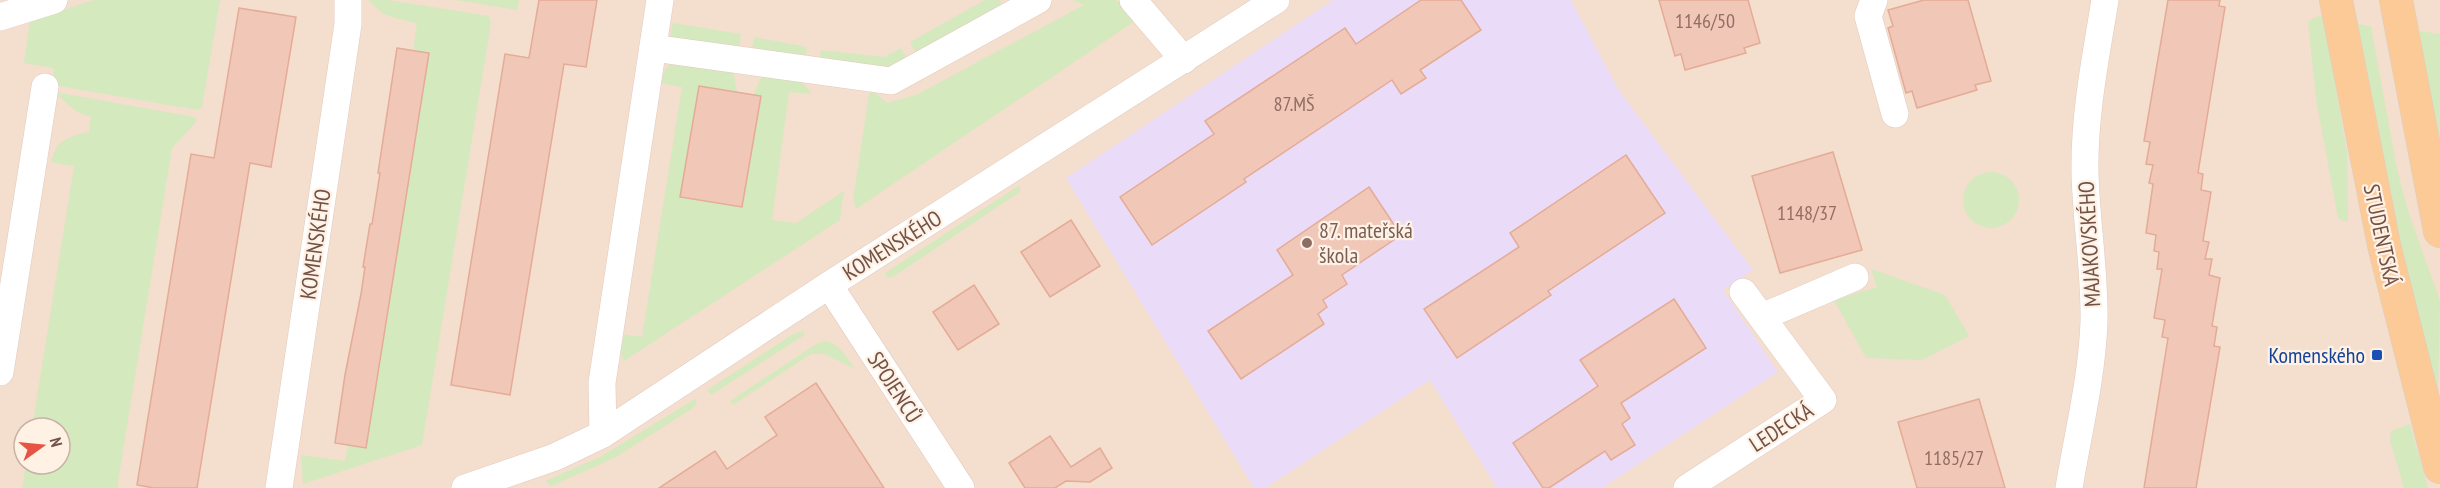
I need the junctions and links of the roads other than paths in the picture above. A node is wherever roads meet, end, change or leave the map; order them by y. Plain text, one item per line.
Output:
1 (54, 0) edge
2 (348, 0) edge
3 (660, 0) edge
4 (1038, 0) edge
5 (1133, 0) edge
6 (1276, 0) edge
7 (1874, 0) edge
8 (2105, 0) edge
9 (2336, 0) edge
10 (2396, 0) edge
11 (0, 17) edge
12 (653, 48) junction
13 (1184, 60) junction
14 (45, 87) dead end
15 (1895, 114) dead end
16 (2440, 231) edge
17 (1855, 277) dead end
18 (829, 285) junction
19 (1743, 292) dead end
20 (1762, 317) junction
21 (0, 372) edge
22 (603, 434) junction
23 (2440, 467) edge
24 (279, 488) edge
25 (465, 488) edge
26 (961, 488) edge
27 (1686, 488) edge
28 (2068, 488) edge

1 - 11 street
2 - 24 street, KOMENSKÉHO
3 - 12 street
4 - 12 street
5 - 13 street
6 - 13 street, KOMENSKÉHO
7 - 15 street
8 - 28 street, MAJAKOVSKÉHO
9 - 23 main road, STUDENTSKÁ
10 - 16 main road
12 - 22 street
13 - 18 street, KOMENSKÉHO
14 - 21 street
17 - 20 street
18 - 22 street, KOMENSKÉHO
18 - 26 street, SPOJENCŮ
19 - 20 street, LEDECKÁ
20 - 27 street, LEDECKÁ
22 - 25 street, KOMENSKÉHO

